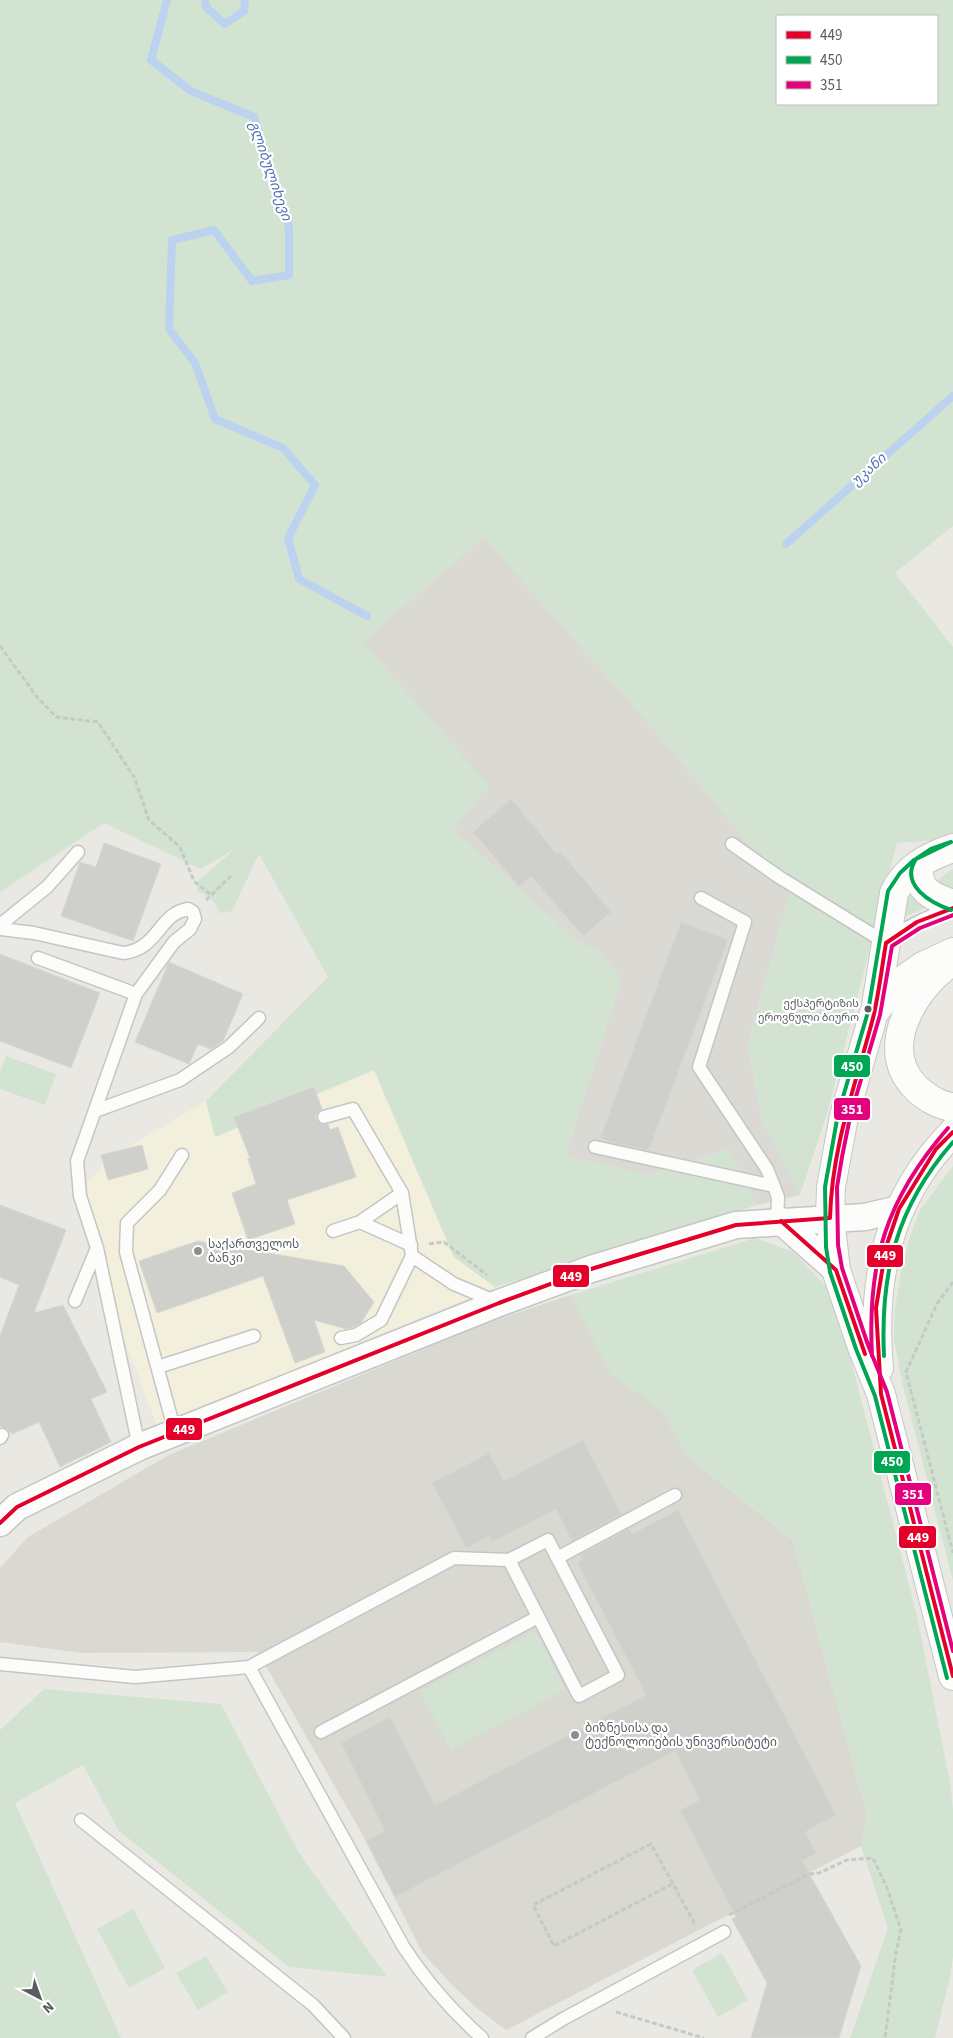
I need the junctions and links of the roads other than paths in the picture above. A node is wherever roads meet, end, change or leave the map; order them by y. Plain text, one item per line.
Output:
1 (732, 844) dead end
2 (953, 848) edge
3 (78, 852) dead end
4 (920, 864) junction
5 (701, 898) dead end
6 (953, 904) edge
7 (953, 908) edge
8 (0, 927) edge
9 (886, 944) junction
10 (953, 952) edge
11 (38, 958) dead end
12 (953, 961) edge
13 (136, 994) junction
14 (874, 1013) junction
15 (258, 1018) dead end
16 (953, 1107) edge
17 (95, 1111) junction
18 (324, 1117) dead end
19 (953, 1132) edge
20 (596, 1147) dead end
21 (182, 1156) dead end
22 (774, 1186) junction
23 (402, 1193) junction
24 (899, 1208) junction
25 (830, 1218) junction
26 (779, 1221) junction
27 (360, 1222) junction
28 (334, 1231) dead end
29 (97, 1248) junction
30 (411, 1250) junction
31 (836, 1270) junction
32 (75, 1301) dead end
33 (499, 1303) junction
34 (254, 1336) dead end
35 (340, 1338) dead end
36 (158, 1367) junction
37 (881, 1394) junction
38 (175, 1432) junction
39 (139, 1447) junction
40 (675, 1495) dead end
41 (0, 1523) edge
42 (557, 1558) junction
43 (509, 1560) junction
44 (945, 1607) edge
45 (538, 1617) junction
46 (0, 1664) edge
47 (249, 1667) junction
48 (953, 1676) edge
49 (321, 1732) dead end
50 (81, 1820) dead end
51 (724, 1932) dead end
52 (344, 2038) edge
53 (482, 2038) edge
54 (532, 2038) edge

1 - 9 lane
2 - 4 main road
3 - 8 lane
4 - 6 main road
4 - 9 main road
5 - 22 lane
7 - 9 lane
8 - 13 lane
9 - 14 main road
10 - 14 main road
11 - 13 lane
12 - 16 main road
13 - 17 lane
14 - 25 main road
15 - 17 lane
17 - 29 lane
18 - 23 lane
19 - 24 main road
20 - 22 lane
21 - 36 lane
22 - 26 lane
23 - 27 lane
23 - 30 lane
24 - 25 street
24 - 37 main road
25 - 26 street
25 - 31 main road
26 - 31 street
26 - 33 street
27 - 28 lane
27 - 30 lane
29 - 32 lane
29 - 39 lane
30 - 33 lane
30 - 35 lane
31 - 37 main road
33 - 38 street
34 - 36 lane
36 - 38 lane
37 - 44 main road
38 - 39 street
39 - 41 street
40 - 42 lane
42 - 43 lane
42 - 45 lane
43 - 45 lane
43 - 47 lane
44 - 48 main road
45 - 49 lane
46 - 47 lane
47 - 53 lane
50 - 52 lane
51 - 54 lane

